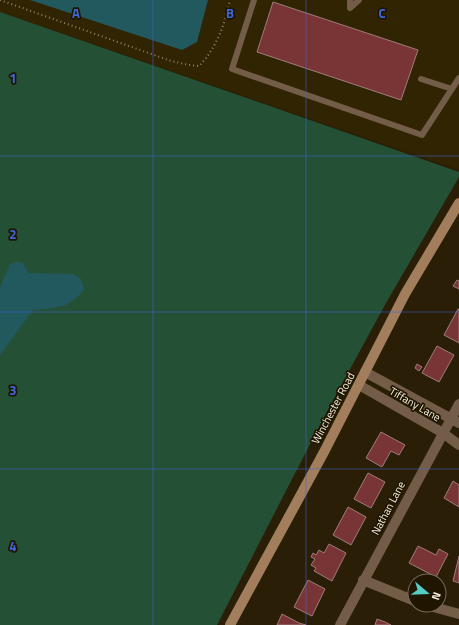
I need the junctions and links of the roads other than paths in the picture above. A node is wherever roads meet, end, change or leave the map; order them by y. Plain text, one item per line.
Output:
1 (254, 0) edge
2 (350, 0) edge
3 (359, 0) edge
4 (459, 78) edge
5 (420, 79) dead end
6 (452, 89) junction
7 (459, 203) edge
8 (366, 372) junction
9 (359, 385) junction
10 (459, 404) edge
11 (455, 421) edge
12 (443, 433) junction
13 (459, 445) edge
14 (363, 580) junction
15 (407, 598) edge
16 (447, 611) edge
17 (459, 614) edge
18 (230, 625) edge
19 (340, 625) edge

1 - 6 lane
2 - 3 lane
4 - 6 lane
5 - 6 lane
7 - 8 main road, Winchester Road
8 - 9 main road, Winchester Road
8 - 11 street, Tiffany Lane
9 - 12 street, Tiffany Lane
9 - 18 main road, Winchester Road
10 - 11 street, Nathan Lane
11 - 12 street, Nathan Lane
12 - 13 street, Tiffany Lane
12 - 14 street, Nathan Lane
14 - 15 street
14 - 19 street, Nathan Lane
16 - 17 street

